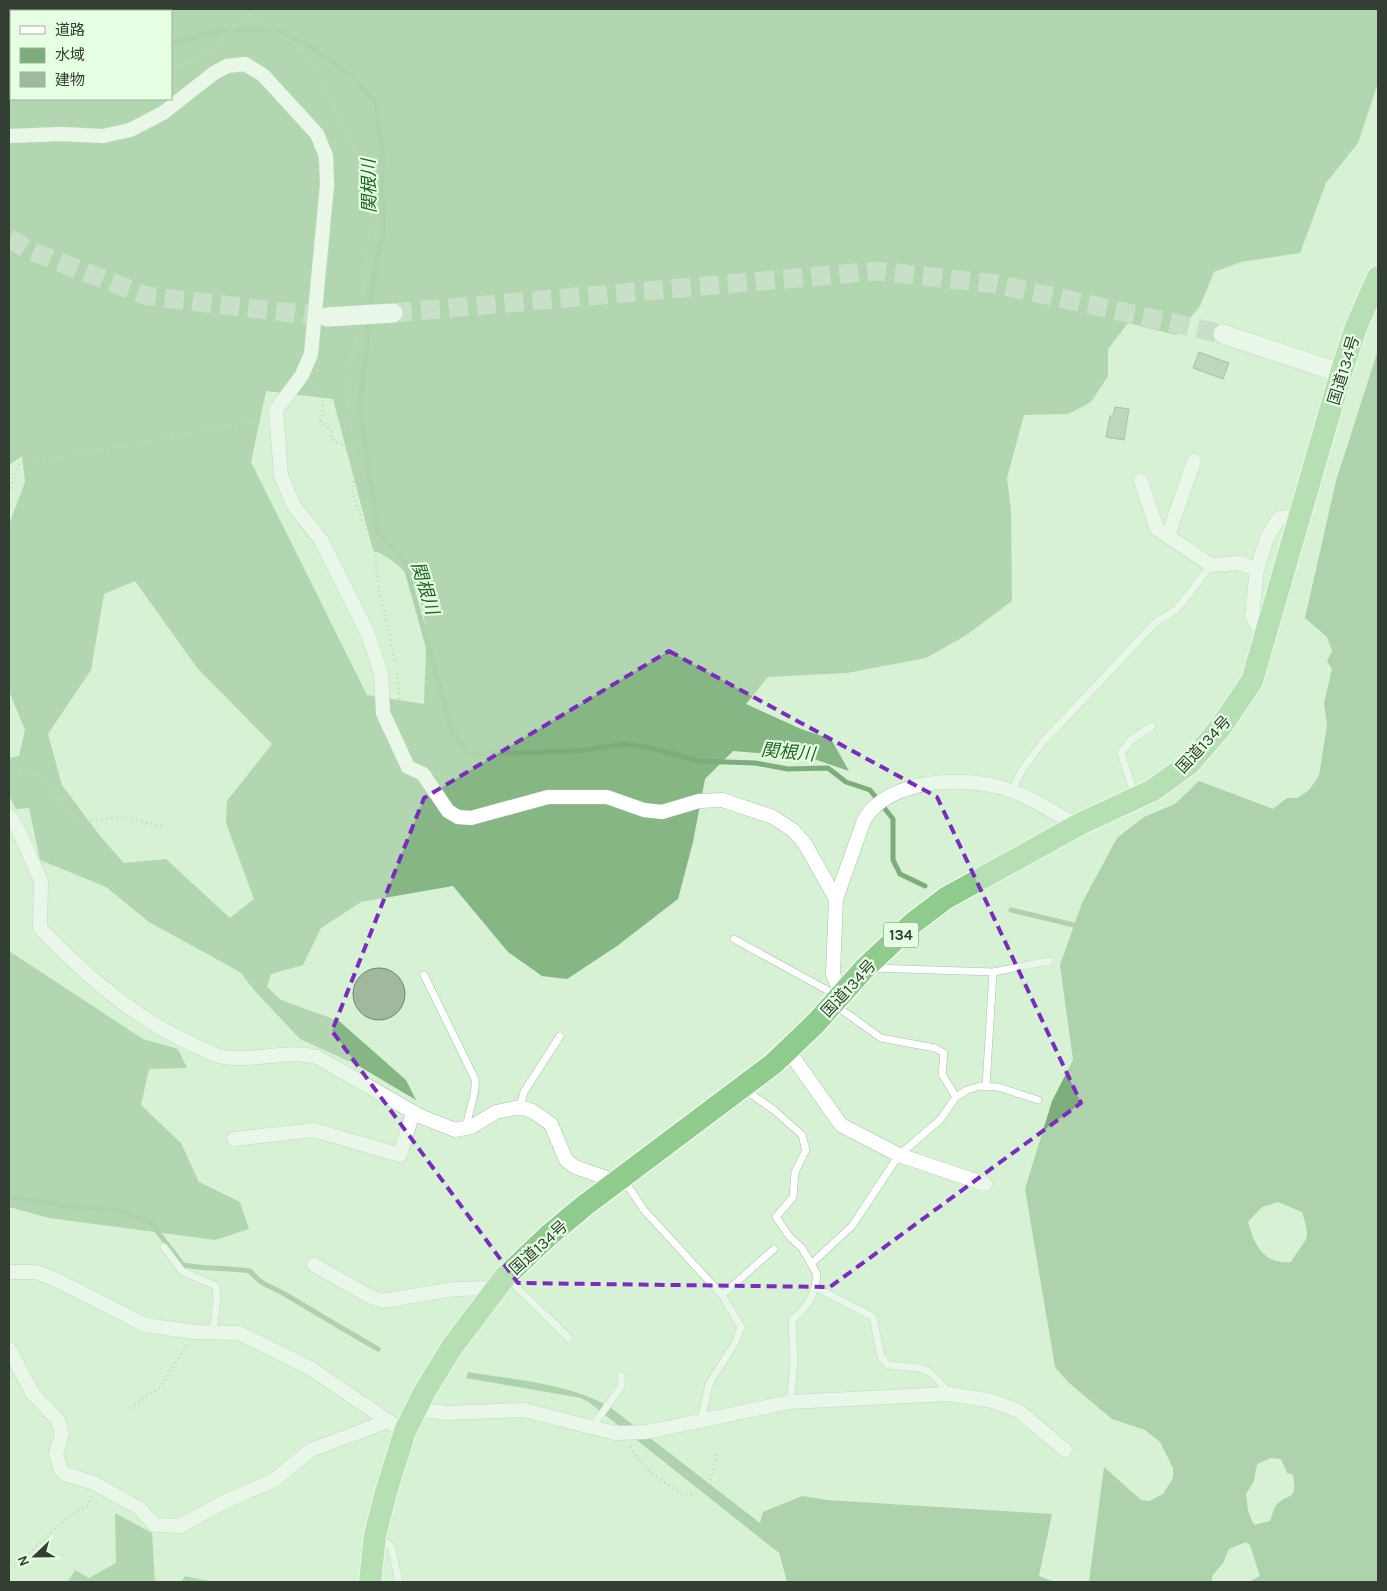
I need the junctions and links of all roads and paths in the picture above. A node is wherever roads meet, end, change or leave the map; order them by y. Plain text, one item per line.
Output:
1 (9, 136) edge
2 (1378, 277) edge
3 (393, 313) tunnel mouth
4 (327, 317) tunnel mouth
5 (1222, 334) tunnel mouth
6 (1342, 373) junction
7 (286, 397) junction
8 (276, 418) junction
9 (353, 451) dead end
10 (1194, 461) dead end
11 (1142, 481) dead end
12 (9, 493) edge
13 (1298, 516) junction
14 (1168, 536) junction
15 (1211, 565) junction
16 (1257, 569) junction
17 (1265, 638) junction
18 (1152, 726) dead end
19 (9, 773) edge
20 (1012, 790) junction
21 (1136, 798) junction
22 (9, 816) edge
23 (1080, 824) junction
24 (164, 827) dead end
25 (836, 899) junction
26 (734, 939) dead end
27 (1049, 961) dead end
28 (865, 968) junction
29 (993, 972) junction
30 (424, 975) dead end
31 (837, 998) junction
32 (560, 1036) dead end
33 (788, 1050) junction
34 (986, 1087) junction
35 (742, 1088) junction
36 (956, 1097) junction
37 (1038, 1100) dead end
38 (520, 1107) junction
39 (413, 1112) junction
40 (467, 1128) junction
41 (234, 1139) dead end
42 (898, 1155) junction
43 (618, 1183) junction
44 (985, 1184) dead end
45 (164, 1247) dead end
46 (774, 1249) dead end
47 (811, 1264) junction
48 (314, 1265) dead end
49 (9, 1272) edge
50 (501, 1282) junction
51 (816, 1287) junction
52 (722, 1295) junction
53 (213, 1331) junction
54 (195, 1332) junction
55 (569, 1338) dead end
56 (9, 1349) edge
57 (622, 1376) dead end
58 (949, 1394) junction
59 (790, 1402) junction
60 (130, 1408) dead end
61 (416, 1409) junction
62 (701, 1421) junction
63 (396, 1426) junction
64 (591, 1428) junction
65 (622, 1433) junction
66 (1065, 1450) dead end
67 (716, 1454) dead end
68 (94, 1483) junction
69 (375, 1535) junction
70 (9, 1565) edge
71 (370, 1582) edge
72 (399, 1582) edge

1 - 7 street
2 - 6 highway, 国道134号 / 134
3 - 4 main road, bridge
5 - 6 main road
6 - 13 highway, 国道134号 / 134
7 - 8 street
7 - 9 path
8 - 12 path
8 - 25 street
10 - 14 street
11 - 14 street
13 - 16 street
13 - 17 highway, 国道134号 / 134
14 - 15 street
15 - 16 street
15 - 20 lane
16 - 17 street
17 - 21 highway, 国道134号 / 134
18 - 21 lane
19 - 24 path
20 - 23 street
20 - 25 street
21 - 23 highway, 国道134号 / 134
22 - 39 street
23 - 28 highway, 国道134号 / 134
25 - 31 street
26 - 31 lane
27 - 29 lane
28 - 29 lane
28 - 31 highway, 国道134号 / 134
29 - 34 lane
30 - 40 lane
31 - 33 highway, 国道134号 / 134
31 - 36 lane
32 - 38 lane
33 - 35 highway, 国道134号 / 134
33 - 42 street
34 - 36 lane
34 - 37 lane
35 - 43 highway, 国道134号 / 134
35 - 47 lane
36 - 42 lane
38 - 40 street
38 - 43 street
39 - 40 street
39 - 41 street
42 - 44 street
42 - 47 lane
43 - 50 highway, 国道134号 / 134
43 - 52 lane
45 - 53 lane
46 - 52 lane
47 - 51 lane
48 - 50 street
49 - 54 street
50 - 55 lane
50 - 61 highway, 国道134号 / 134
51 - 58 lane
51 - 59 lane
52 - 62 lane
53 - 54 street
53 - 63 street
54 - 60 path
56 - 68 street
57 - 64 lane
58 - 59 street
58 - 66 street
59 - 62 street
61 - 63 highway, 国道134号 / 134
61 - 64 street
62 - 65 street
63 - 68 street
63 - 69 highway, 国道134号 / 134
64 - 65 street
65 - 67 path
68 - 70 path
69 - 71 highway, 国道134号 / 134
69 - 72 lane

